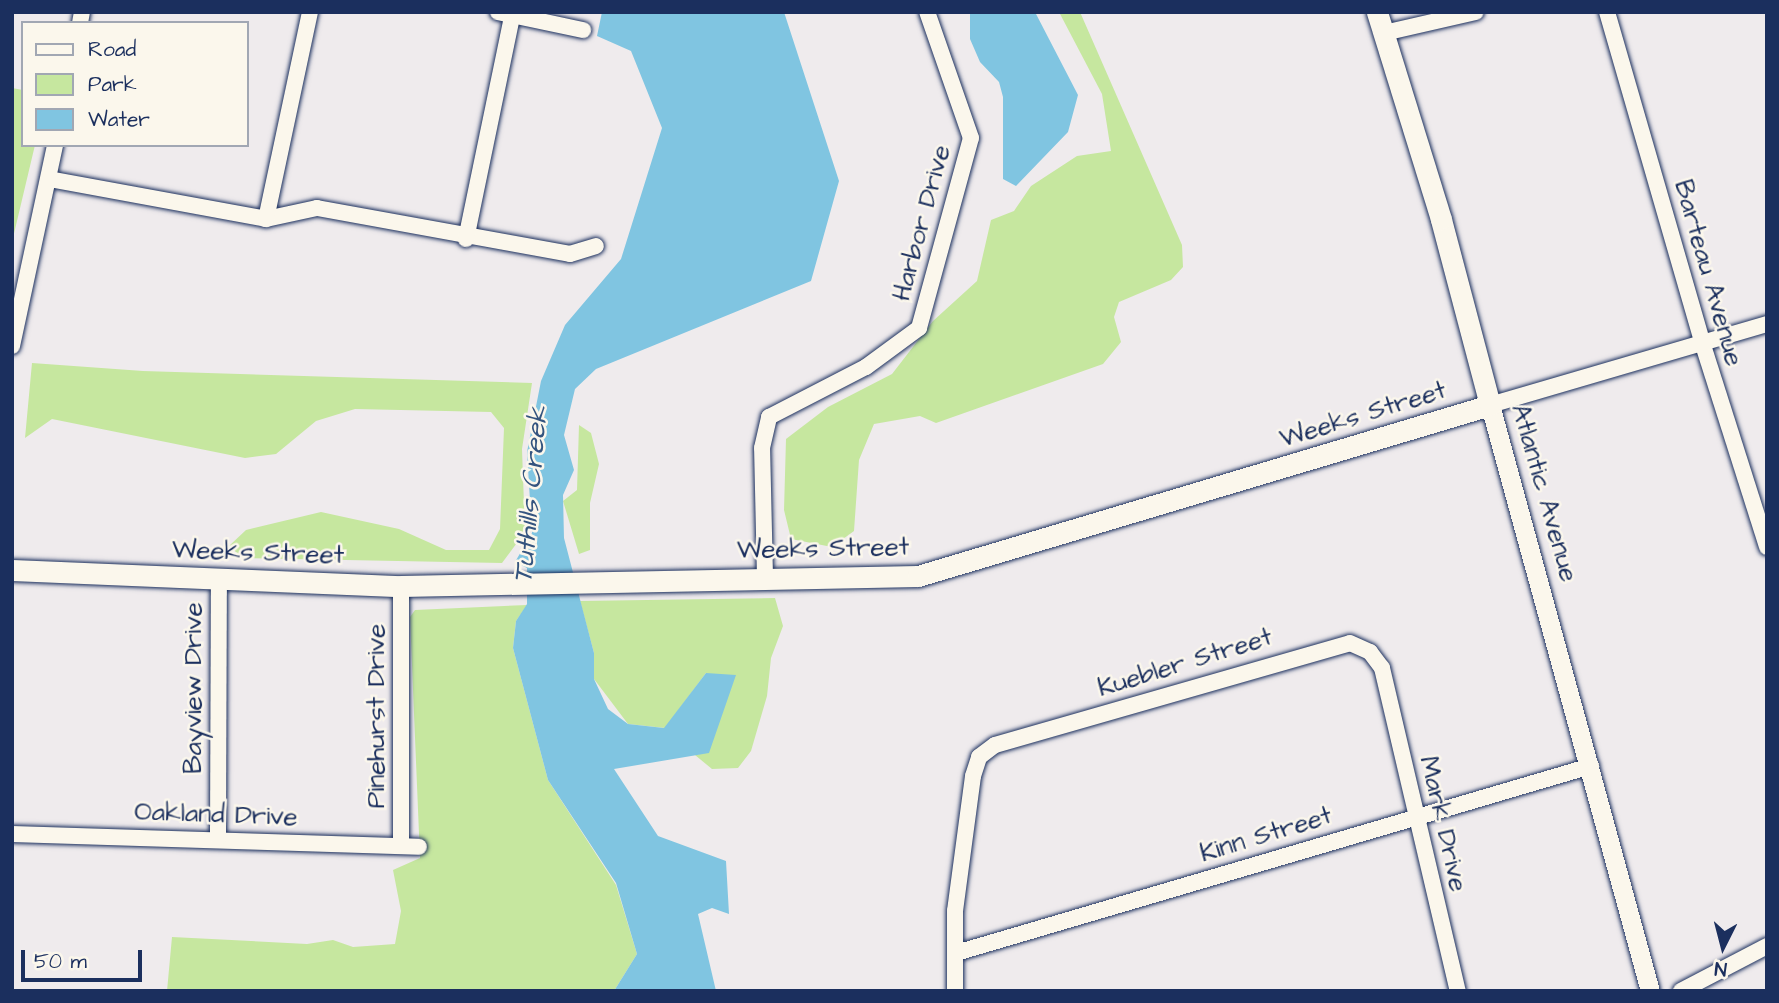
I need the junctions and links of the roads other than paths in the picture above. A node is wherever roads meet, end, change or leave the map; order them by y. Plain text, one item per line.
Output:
1 (310, 12) edge
2 (927, 12) edge
3 (1377, 12) edge
4 (1476, 12) edge
5 (1607, 12) edge
6 (505, 14) edge
7 (583, 30) dead end
8 (1384, 33) junction
9 (55, 147) edge
10 (49, 179) junction
11 (266, 219) junction
12 (466, 239) junction
13 (596, 246) dead end
14 (1767, 324) edge
15 (1703, 345) junction
16 (12, 346) edge
17 (1490, 405) junction
18 (1767, 547) edge
19 (12, 570) edge
20 (765, 578) junction
21 (219, 580) junction
22 (401, 586) junction
23 (1382, 668) joint
24 (1591, 766) junction
25 (1415, 816) junction
26 (12, 834) edge
27 (218, 838) junction
28 (401, 846) junction
29 (419, 847) dead end
30 (1767, 946) edge
31 (956, 953) junction
32 (955, 991) edge
33 (1458, 991) edge
34 (1650, 991) edge
35 (1681, 991) edge

1 - 11 street
2 - 20 street, Harbor Drive
3 - 8 main road, Atlantic Avenue
4 - 8 street
5 - 15 street, Barteau Avenue
6 - 7 street
6 - 12 street
8 - 17 main road, Atlantic Avenue
9 - 10 street
10 - 11 street
10 - 16 street
11 - 12 street
12 - 13 street
14 - 15 street, Weeks Street
15 - 17 street, Weeks Street
15 - 18 street, Barteau Avenue
17 - 20 main road, Weeks Street
17 - 24 street, Atlantic Avenue
19 - 21 main road, Weeks Street
20 - 22 main road, Weeks Street
21 - 22 main road, Weeks Street
21 - 27 street, Bayview Drive
22 - 28 street, Pinehurst Drive
23 - 25 street, Mark Drive
23 - 31 street, Kuebler Street
24 - 25 street, Kinn Street
24 - 34 street, Atlantic Avenue
25 - 31 street, Kinn Street
25 - 33 street, Mark Drive
26 - 27 street, Oakland Drive
27 - 28 street, Oakland Drive
28 - 29 street, Oakland Drive
30 - 35 street
31 - 32 street

